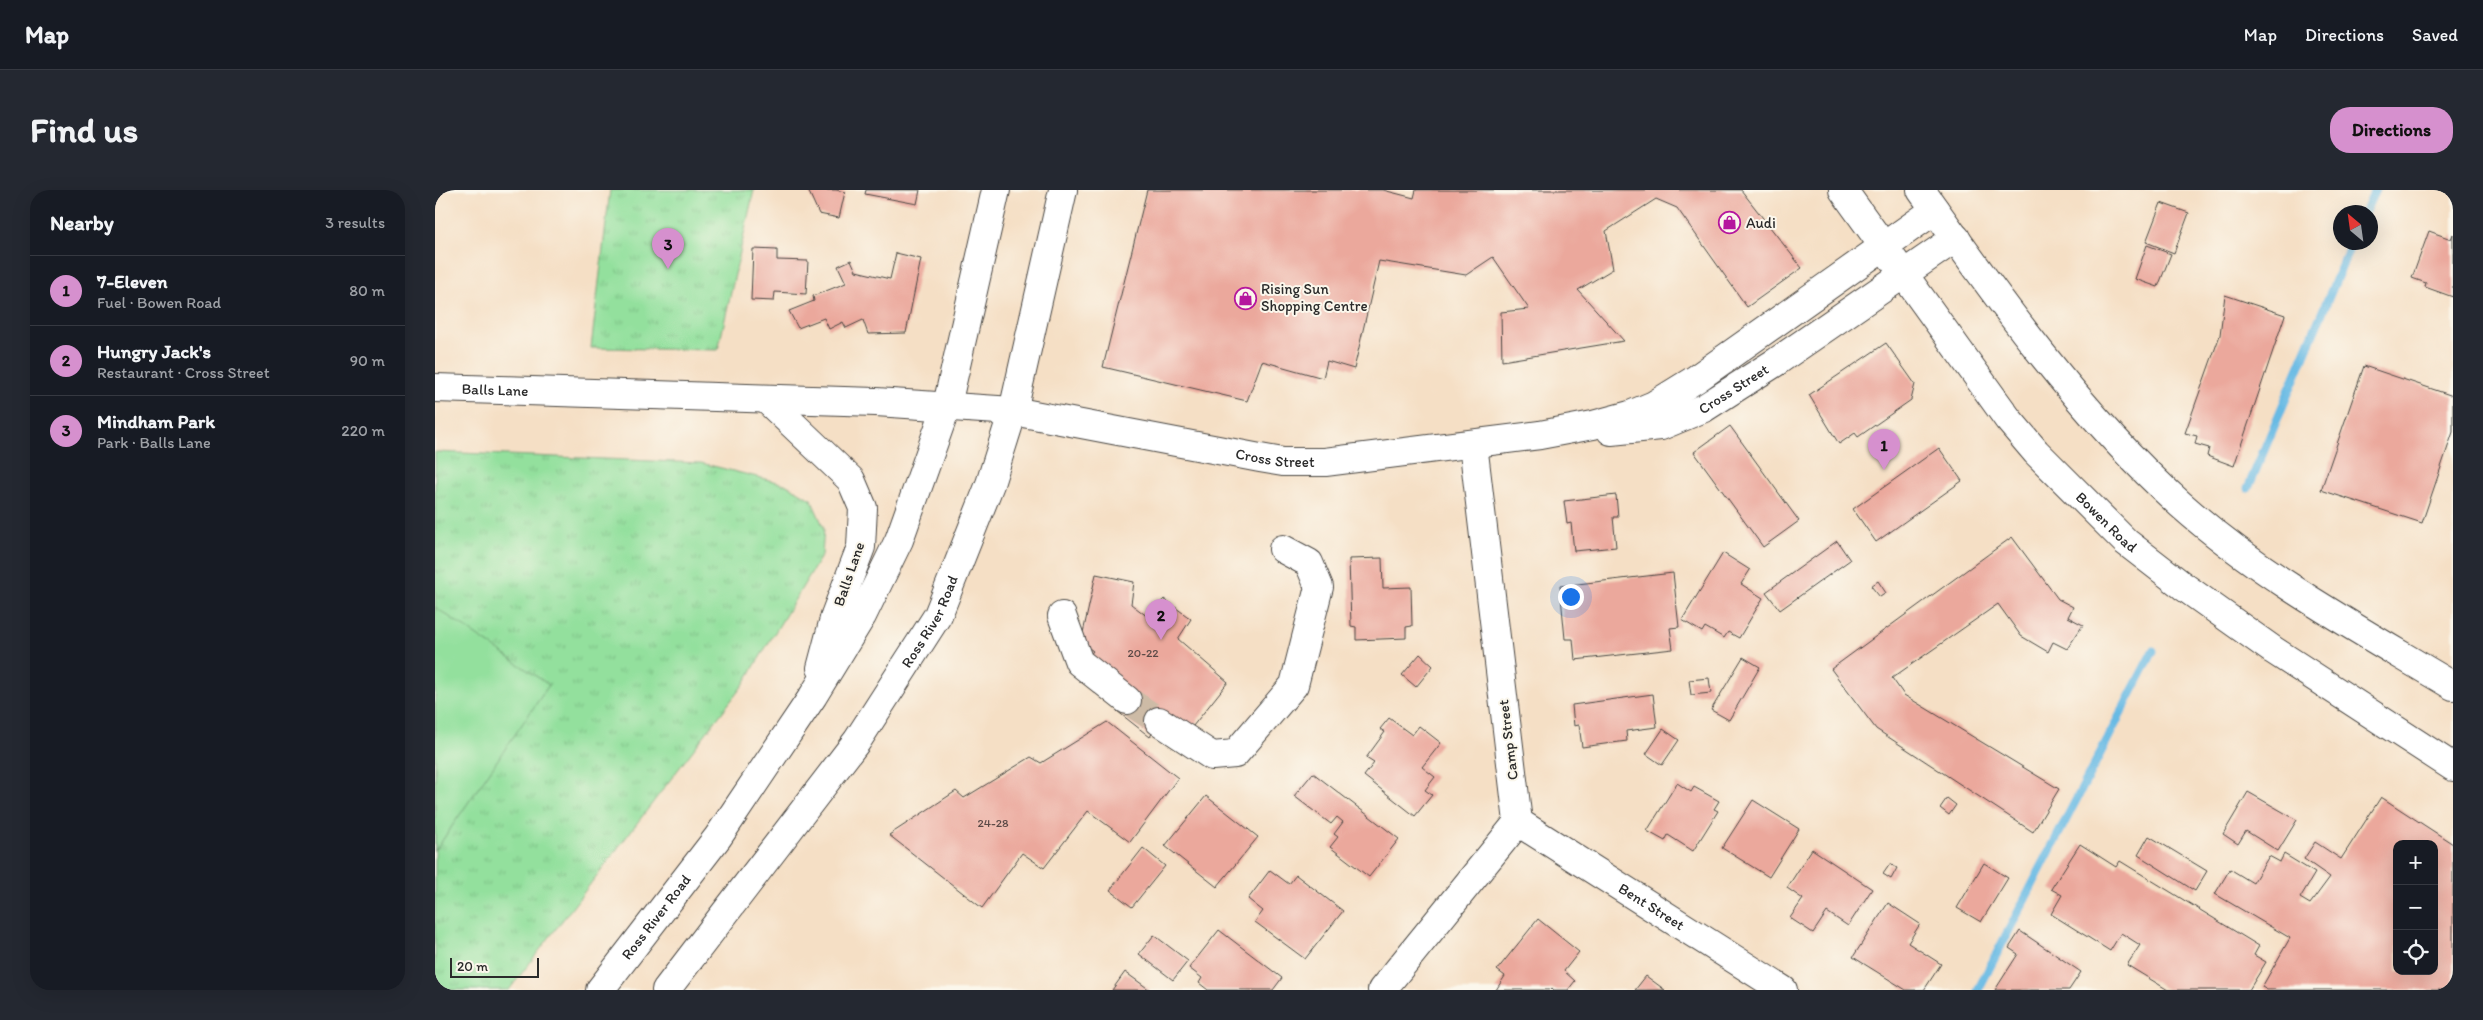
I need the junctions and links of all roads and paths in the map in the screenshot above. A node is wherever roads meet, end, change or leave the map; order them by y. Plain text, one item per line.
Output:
1 (996, 190) edge
2 (1063, 190) edge
3 (1843, 190) edge
4 (1928, 200) edge
5 (1956, 238) junction
6 (1883, 247) junction
7 (1903, 275) junction
8 (435, 388) edge
9 (765, 398) junction
10 (947, 405) junction
11 (1013, 410) junction
12 (1539, 435) junction
13 (1473, 444) junction
14 (1283, 549) dead end
15 (1063, 616) dead end
16 (2453, 686) edge
17 (813, 696) junction
18 (1127, 700) tunnel mouth
19 (1159, 721) tunnel mouth
20 (2453, 767) edge
21 (1518, 822) junction
22 (600, 990) edge
23 (666, 990) edge
24 (1382, 990) edge
25 (1783, 990) edge

1 - 10 main road, Ross River Road
2 - 11 main road, Ross River Road
3 - 6 main road, Bowen Road
4 - 5 main road
4 - 6 main road, Cross Street
5 - 7 main road, Cross Street
5 - 16 main road
6 - 7 main road, Bowen Road
6 - 12 main road, Cross Street
7 - 12 main road, Cross Street
7 - 20 main road, Bowen Road
8 - 9 main road, Balls Lane
9 - 10 main road, Balls Lane
9 - 17 main road, Balls Lane
10 - 11 main road, Balls Lane
10 - 17 main road, Ross River Road
11 - 13 main road, Cross Street
11 - 23 main road, Ross River Road
12 - 13 main road, Cross Street
13 - 21 main road, Camp Street
14 - 19 main road
15 - 18 main road
17 - 22 main road, Ross River Road
21 - 24 main road
21 - 25 main road, Bent Street

